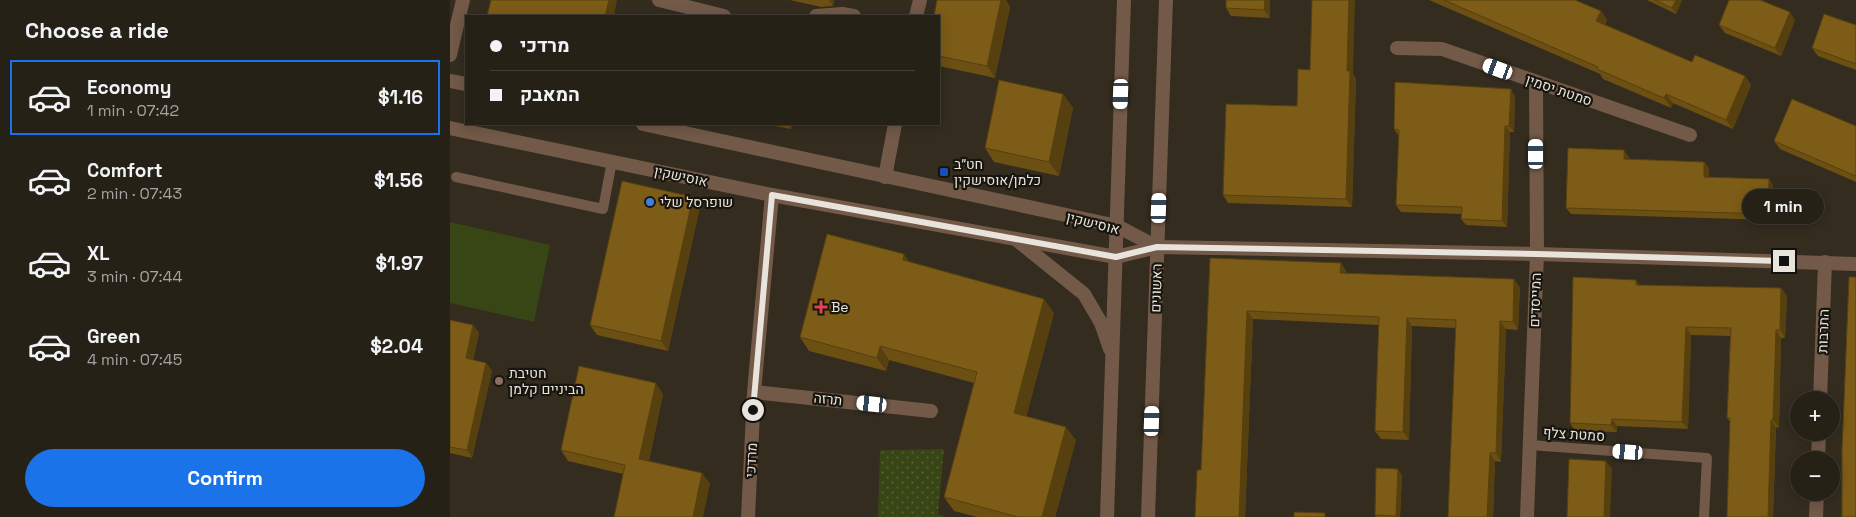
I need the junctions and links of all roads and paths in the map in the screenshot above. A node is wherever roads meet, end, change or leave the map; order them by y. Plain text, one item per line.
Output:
1 (463, 0) edge
2 (659, 0) edge
3 (920, 0) edge
4 (1124, 0) edge
5 (1166, 0) edge
6 (720, 15) edge
7 (829, 15) edge
8 (848, 15) edge
9 (916, 15) edge
10 (1397, 48) dead end
11 (450, 55) edge
12 (450, 81) edge
13 (1536, 82) junction
14 (465, 84) edge
15 (648, 125) edge
16 (895, 125) edge
17 (450, 128) edge
18 (1690, 135) dead end
19 (612, 161) junction
20 (884, 177) junction
21 (456, 178) dead end
22 (772, 195) junction
23 (1118, 226) junction
24 (1015, 239) junction
25 (1157, 247) junction
26 (1537, 254) junction
27 (1116, 257) junction
28 (1825, 262) junction
29 (1856, 264) edge
30 (1113, 358) junction
31 (1820, 391) edge
32 (754, 392) junction
33 (931, 411) dead end
34 (1530, 444) junction
35 (1816, 501) edge
36 (748, 517) edge
37 (1107, 517) edge
38 (1148, 517) edge
39 (1527, 517) edge
40 (1704, 517) edge
41 (1816, 517) edge

1 - 11 street
2 - 6 street
3 - 9 street
4 - 23 street
5 - 25 street, ראשונים
7 - 8 street
10 - 13 street, סמטת יסמין
12 - 14 street
13 - 18 street, סמטת יסמין
13 - 26 street, המייסדים
15 - 20 street, אוסישקין
16 - 20 street
17 - 19 street, אוסישקין
19 - 21 lane
19 - 22 street, אוסישקין
20 - 23 street, אוסישקין
22 - 24 street, אוסישקין
22 - 32 street, מרדכי
23 - 25 street, אוסישקין
23 - 27 street
24 - 27 street, אוסישקין
24 - 30 street
25 - 26 street
25 - 27 street, אוסישקין
25 - 38 street, ראשונים
26 - 28 street
26 - 34 street, המייסדים
27 - 30 street
28 - 29 street
28 - 31 street, התרבות
30 - 37 street
32 - 33 street, תרזה
32 - 36 street, מרדכי
34 - 39 street, המייסדים
34 - 40 lane, סמטת צלף
35 - 41 street

